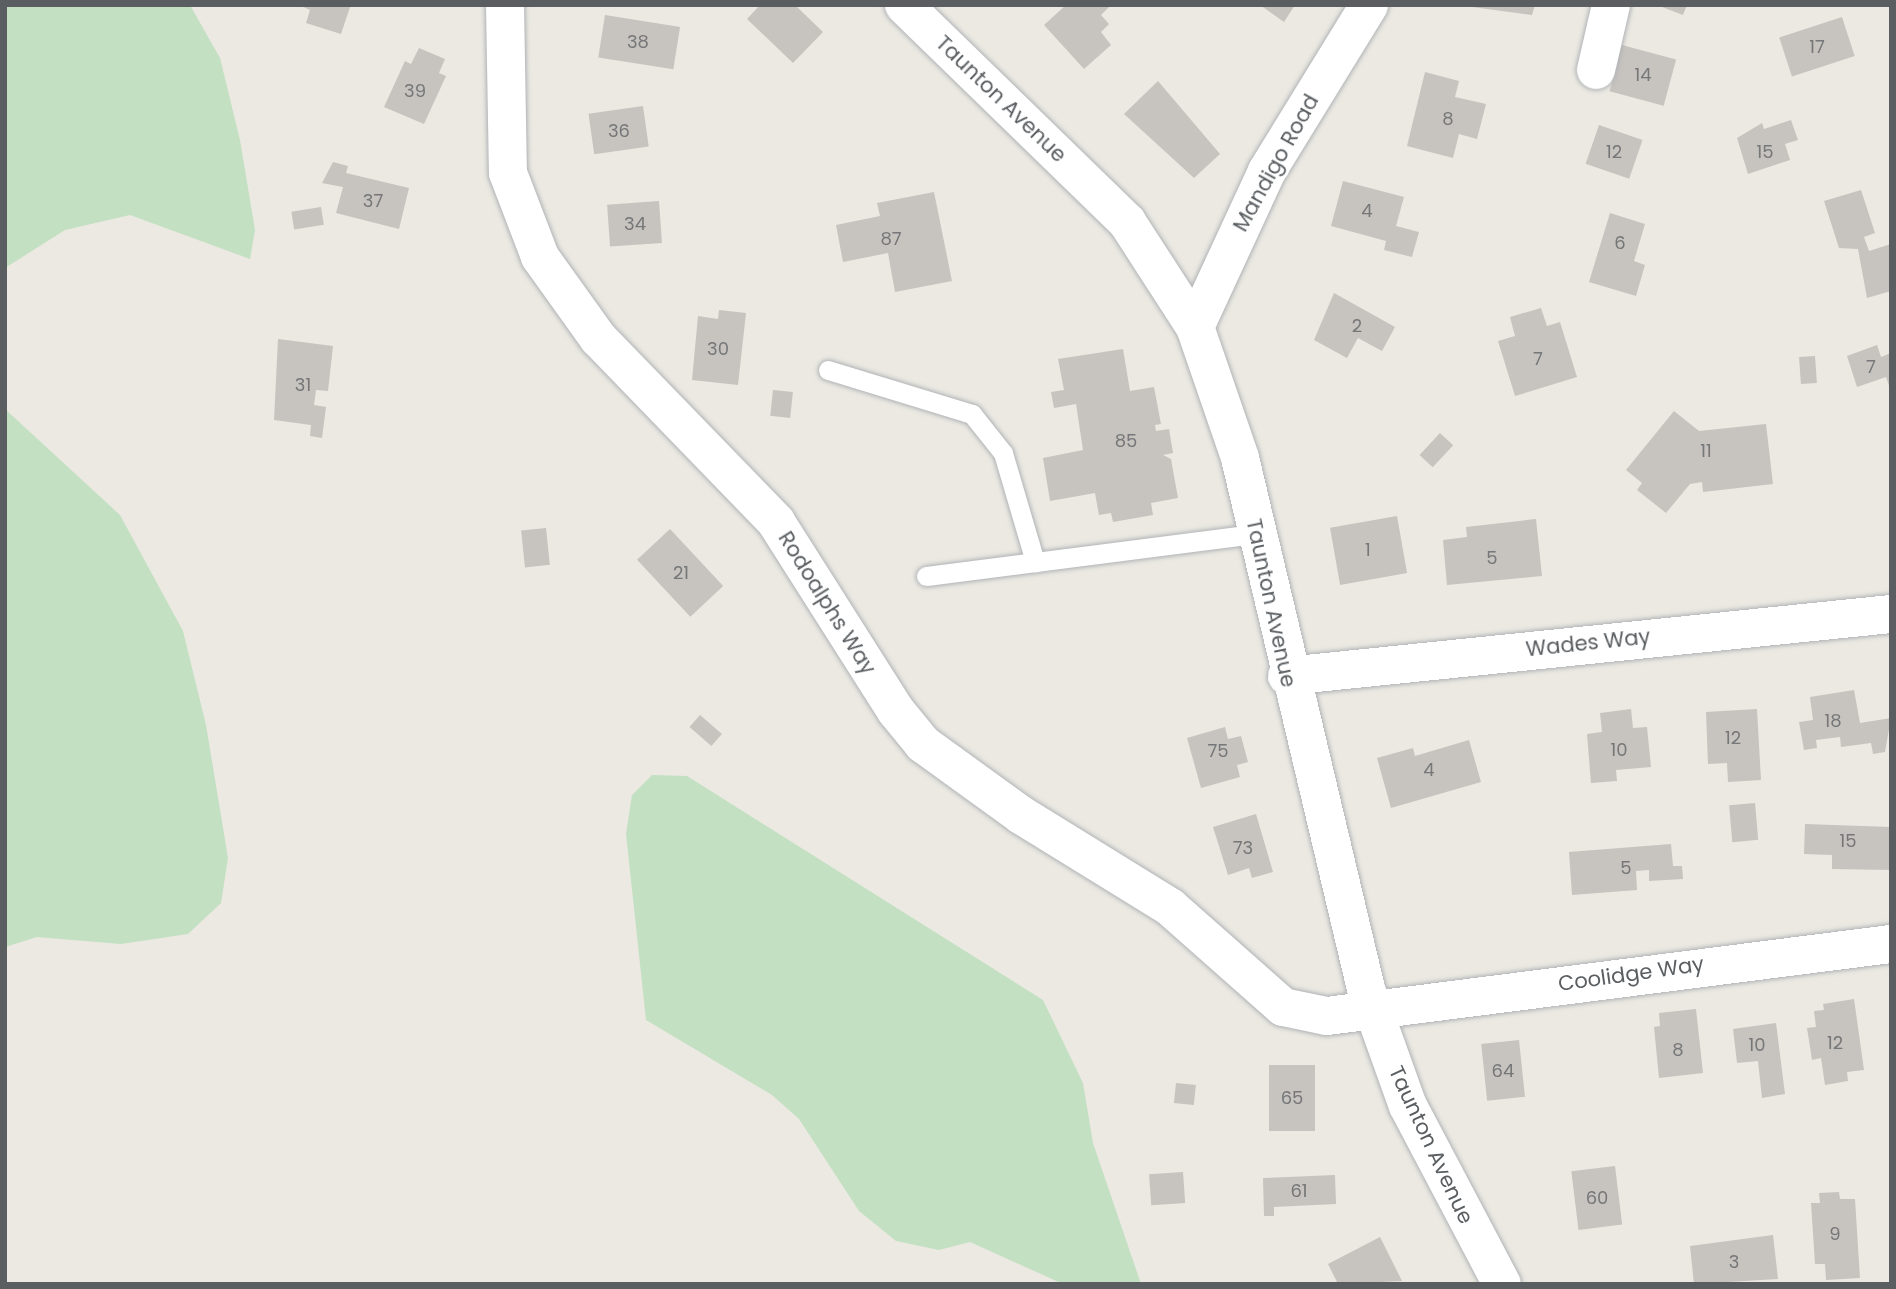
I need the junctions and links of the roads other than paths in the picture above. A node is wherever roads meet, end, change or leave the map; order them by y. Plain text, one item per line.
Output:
1 (505, 5) edge
2 (904, 5) edge
3 (1369, 5) edge
4 (1611, 5) edge
5 (1596, 70) dead end
6 (1195, 327) junction
7 (828, 370) dead end
8 (1256, 534) junction
9 (1035, 562) junction
10 (926, 576) dead end
11 (1891, 614) edge
12 (1287, 676) junction
13 (1891, 944) edge
14 (1373, 1009) junction
15 (1503, 1284) edge

1 - 14 street, Rodoalphs Way
2 - 6 street, Taunton Avenue
3 - 6 street, Mandigo Road
4 - 5 street
6 - 8 street, Taunton Avenue
7 - 9 lane
8 - 9 lane
8 - 12 street, Taunton Avenue
9 - 10 lane
11 - 12 street, Wades Way
12 - 14 street, Taunton Avenue
13 - 14 street, Coolidge Way
14 - 15 street, Taunton Avenue

